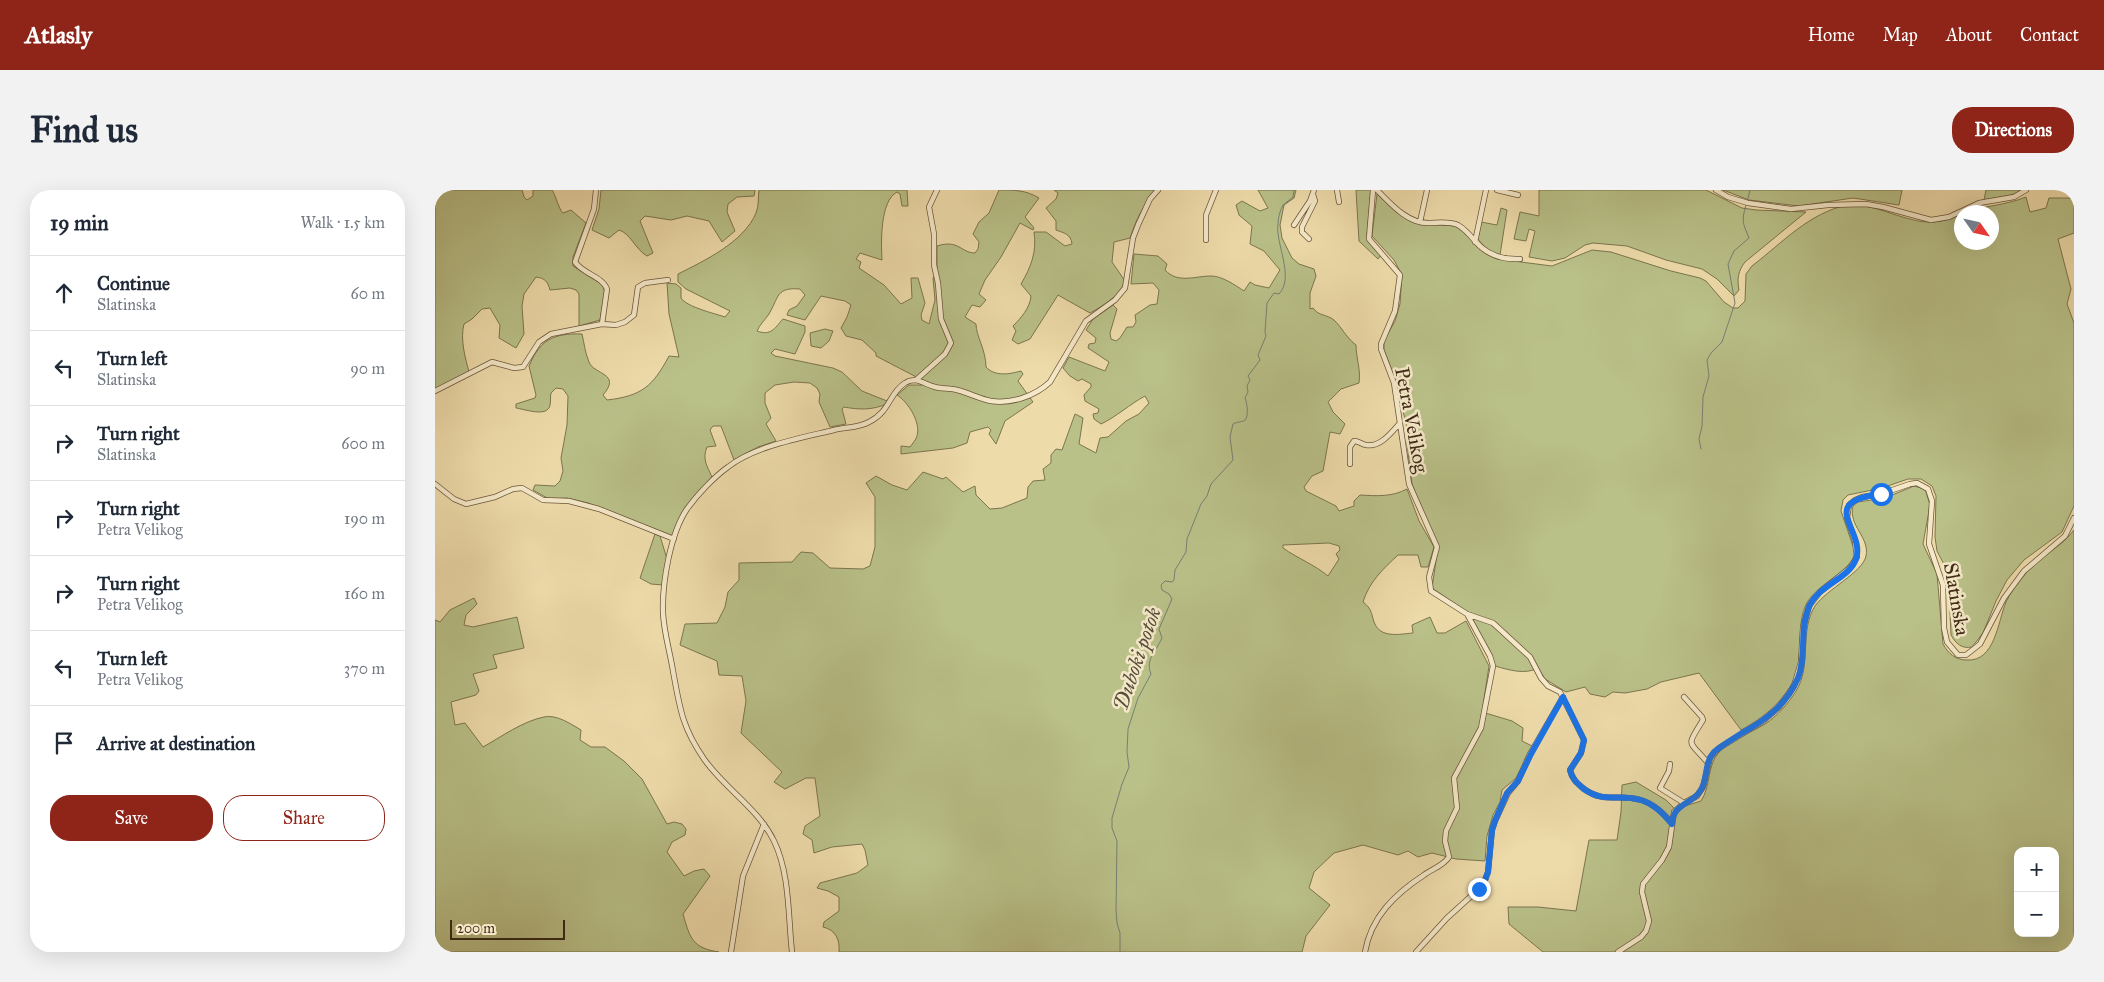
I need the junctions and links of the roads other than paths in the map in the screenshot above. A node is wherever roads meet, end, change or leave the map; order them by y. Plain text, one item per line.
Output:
1 (596, 190) edge
2 (937, 190) edge
3 (1158, 190) edge
4 (1216, 190) edge
5 (1337, 190) edge
6 (1373, 190) edge
7 (1377, 190) edge
8 (1427, 190) edge
9 (1486, 190) edge
10 (1497, 190) edge
11 (1715, 190) edge
12 (2026, 190) edge
13 (1314, 192) edge
14 (1518, 195) dead end
15 (1339, 202) dead end
16 (1420, 222) junction
17 (1294, 225) dead end
18 (1309, 238) dead end
19 (1206, 240) dead end
20 (1475, 242) junction
21 (1519, 259) dead end
22 (668, 280) dead end
23 (602, 324) junction
24 (916, 380) junction
25 (435, 391) edge
26 (1401, 423) junction
27 (1349, 464) dead end
28 (435, 484) edge
29 (2074, 518) edge
30 (674, 539) junction
31 (1467, 614) junction
32 (1563, 697) junction
33 (1684, 698) dead end
34 (1708, 763) junction
35 (1670, 764) dead end
36 (1684, 803) junction
37 (764, 824) junction
38 (1672, 824) junction
39 (731, 952) edge
40 (792, 952) edge
41 (1365, 952) edge
42 (1417, 952) edge
43 (1618, 952) edge

1 - 23 street
2 - 24 street
3 - 24 street
4 - 19 street
5 - 15 street
6 - 26 street, Petra Velikog
7 - 16 street
8 - 16 street
9 - 20 street
10 - 14 street
11 - 12 street
13 - 17 street
13 - 18 street
16 - 20 street
20 - 21 street
22 - 23 street
23 - 25 street
24 - 30 street
26 - 27 street
26 - 31 street, Petra Velikog
28 - 30 street
29 - 34 street, Slatinska
30 - 37 street
31 - 32 street, Petra Velikog
31 - 41 street
32 - 38 street, Petra Velikog
32 - 42 street
33 - 34 street
34 - 36 street, Slatinska
35 - 36 street
36 - 38 street, Slatinska
37 - 39 street
37 - 40 street
38 - 43 street, Slatinska

